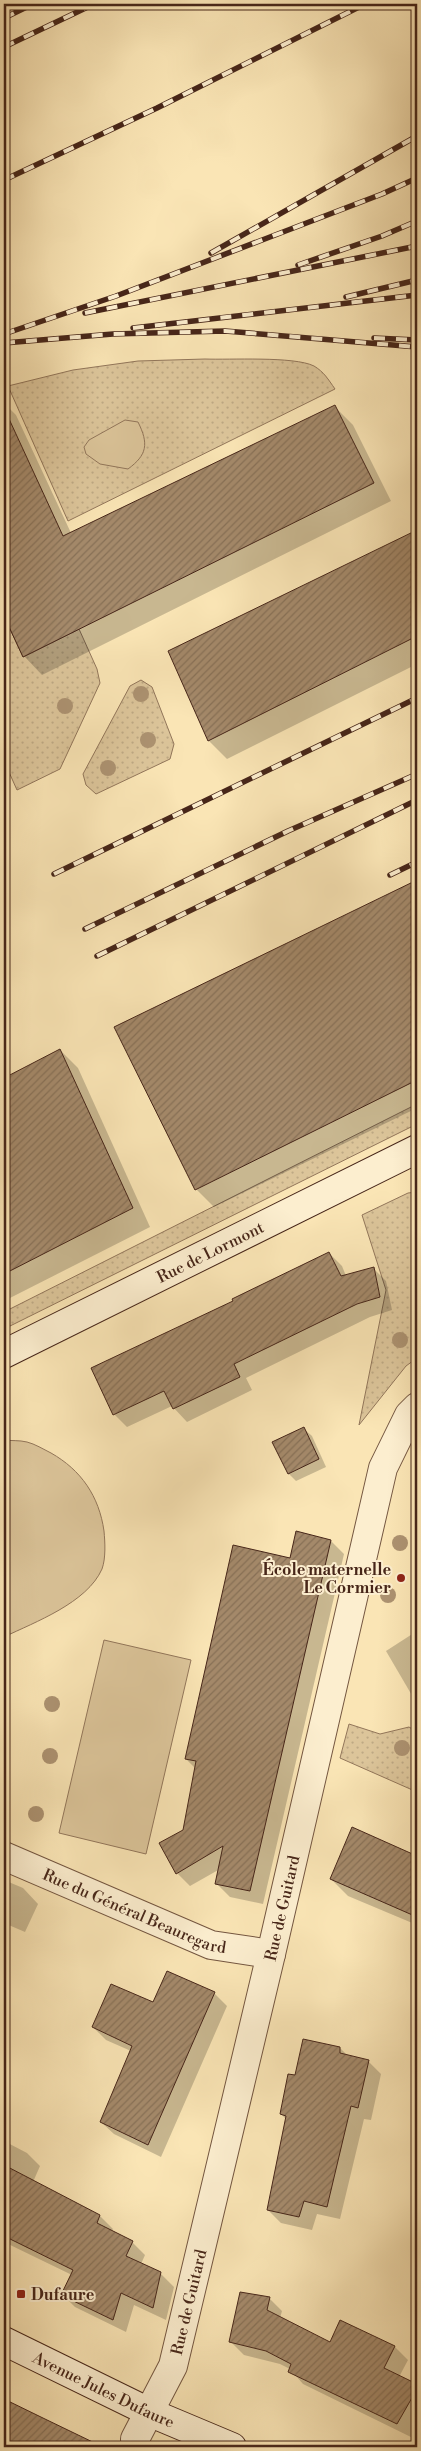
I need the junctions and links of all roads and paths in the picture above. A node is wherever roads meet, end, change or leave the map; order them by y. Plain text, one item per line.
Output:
1 (417, 1149) edge
2 (4, 1354) edge
3 (417, 1407) edge
4 (4, 1856) edge
5 (271, 1954) junction
6 (4, 2341) edge
7 (151, 2413) junction
8 (136, 2447) edge
9 (232, 2447) edge

1 - 2 street, Rue de Lormont
3 - 5 street, Rue de Guitard
4 - 5 street, Rue du Général Beauregard
5 - 7 street, Rue de Guitard
6 - 7 street, Avenue Jules Dufaure
7 - 8 street, Rue de Guitard
7 - 9 street, Avenue Jules Dufaure

